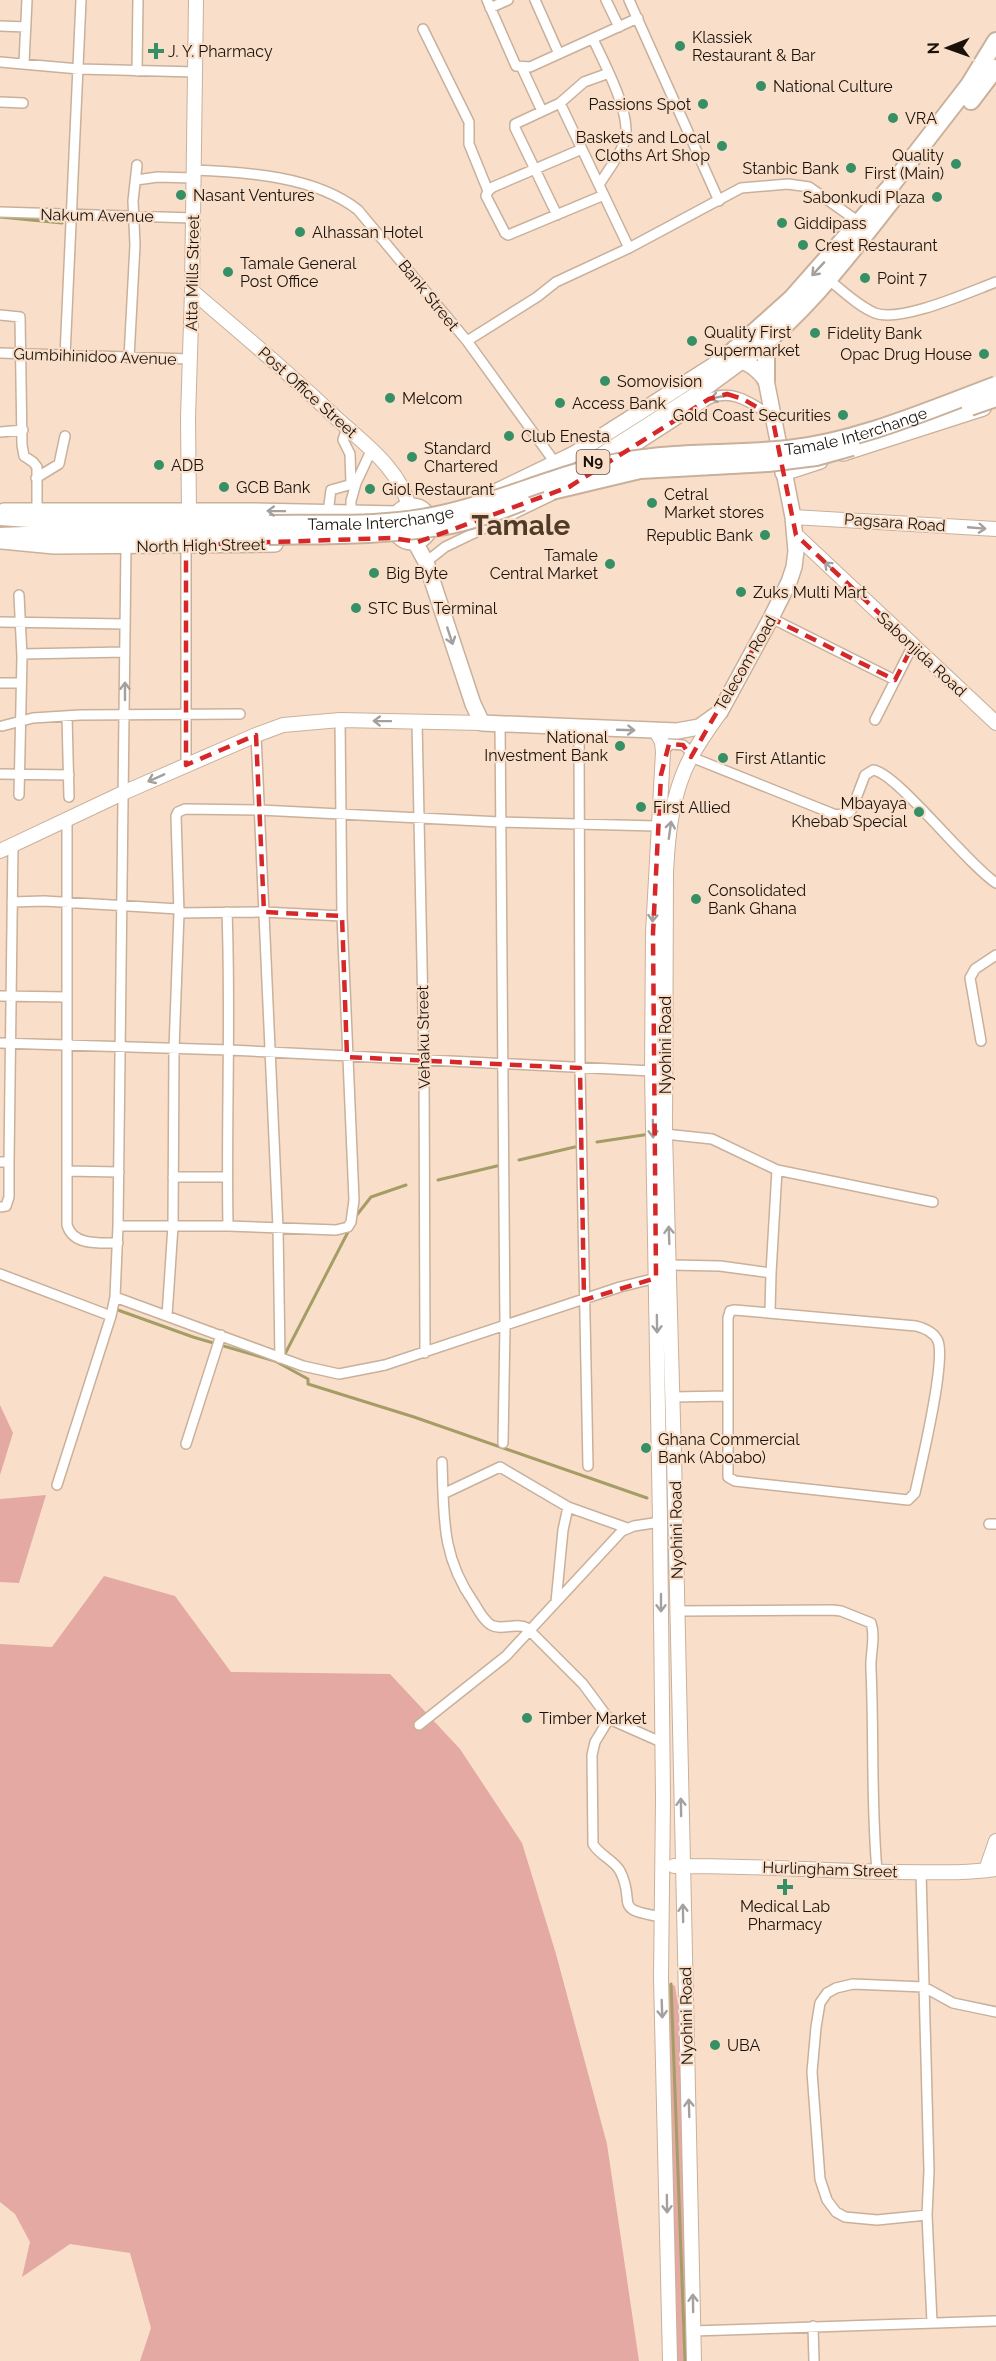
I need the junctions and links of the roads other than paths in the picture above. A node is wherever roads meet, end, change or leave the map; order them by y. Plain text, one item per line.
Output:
1 (27, 0) edge
2 (81, 0) edge
3 (138, 0) edge
4 (196, 0) edge
5 (508, 0) edge
6 (535, 0) edge
7 (606, 0) edge
8 (629, 0) edge
9 (489, 4) edge
10 (638, 18) junction
11 (0, 26) edge
12 (26, 27) junction
13 (619, 27) junction
14 (423, 29) dead end
15 (593, 39) junction
16 (559, 54) junction
17 (994, 60) edge
18 (0, 62) edge
19 (24, 63) junction
20 (522, 68) junction
21 (79, 69) junction
22 (137, 70) junction
23 (196, 72) junction
24 (609, 73) junction
25 (0, 102) edge
26 (23, 103) dead end
27 (560, 103) junction
28 (542, 111) junction
29 (582, 149) junction
30 (137, 165) dead end
31 (536, 169) junction
32 (193, 174) junction
33 (136, 180) junction
34 (599, 185) junction
35 (488, 191) junction
36 (604, 195) junction
37 (718, 201) junction
38 (0, 212) edge
39 (557, 215) junction
40 (72, 216) junction
41 (135, 217) junction
42 (193, 218) junction
43 (859, 222) junction
44 (629, 248) junction
45 (829, 280) junction
46 (996, 282) edge
47 (192, 291) junction
48 (0, 315) edge
49 (467, 341) junction
50 (766, 344) junction
51 (0, 353) edge
52 (20, 354) junction
53 (65, 356) junction
54 (129, 358) junction
55 (725, 358) junction
56 (190, 359) junction
57 (744, 360) junction
58 (766, 380) junction
59 (996, 383) edge
60 (996, 398) edge
61 (996, 403) edge
62 (772, 416) junction
63 (348, 428) junction
64 (23, 430) junction
65 (0, 432) edge
66 (65, 436) dead end
67 (778, 446) junction
68 (372, 449) junction
69 (556, 464) junction
70 (783, 473) junction
71 (36, 478) junction
72 (354, 484) junction
73 (37, 510) junction
74 (189, 510) junction
75 (403, 510) junction
76 (0, 511) edge
77 (328, 512) junction
78 (351, 512) junction
79 (426, 512) junction
80 (0, 517) edge
81 (793, 518) junction
82 (996, 529) edge
83 (269, 530) junction
84 (796, 535) junction
85 (0, 536) edge
86 (414, 538) junction
87 (0, 541) edge
88 (186, 545) junction
89 (126, 546) junction
90 (426, 562) junction
91 (19, 595) dead end
92 (771, 618) junction
93 (0, 621) edge
94 (19, 621) junction
95 (125, 624) junction
96 (913, 645) junction
97 (125, 652) junction
98 (22, 654) junction
99 (895, 680) junction
100 (0, 683) edge
101 (21, 683) junction
102 (720, 712) junction
103 (126, 714) junction
104 (187, 714) junction
105 (240, 714) dead end
106 (67, 716) junction
107 (20, 720) junction
108 (340, 720) junction
109 (875, 720) dead end
110 (417, 721) junction
111 (482, 723) junction
112 (996, 723) edge
113 (500, 724) junction
114 (2, 726) dead end
115 (579, 728) junction
116 (656, 731) junction
117 (256, 735) junction
118 (663, 752) junction
119 (691, 757) junction
120 (186, 765) junction
121 (0, 774) edge
122 (19, 774) junction
123 (69, 775) junction
124 (125, 792) junction
125 (19, 795) dead end
126 (69, 797) dead end
127 (260, 810) junction
128 (340, 814) junction
129 (420, 818) junction
130 (67, 819) junction
131 (500, 822) junction
132 (580, 824) junction
133 (657, 826) junction
134 (6, 848) edge
135 (996, 883) edge
136 (12, 902) junction
137 (67, 904) junction
138 (122, 907) junction
139 (179, 911) junction
140 (227, 912) junction
141 (264, 912) junction
142 (342, 916) junction
143 (996, 955) edge
144 (0, 996) edge
145 (11, 996) junction
146 (68, 997) junction
147 (981, 1041) dead end
148 (0, 1043) edge
149 (10, 1043) junction
150 (68, 1046) junction
151 (121, 1047) junction
152 (174, 1048) junction
153 (230, 1050) junction
154 (270, 1052) junction
155 (347, 1057) junction
156 (424, 1061) junction
157 (504, 1064) junction
158 (580, 1068) junction
159 (652, 1071) junction
160 (665, 1134) junction
161 (4, 1162) edge
162 (777, 1170) junction
163 (67, 1171) junction
164 (119, 1172) junction
165 (173, 1177) junction
166 (227, 1178) junction
167 (933, 1202) dead end
168 (0, 1207) edge
169 (118, 1226) junction
170 (173, 1226) junction
171 (228, 1226) junction
172 (279, 1228) junction
173 (118, 1243) junction
174 (670, 1265) junction
175 (771, 1273) junction
176 (0, 1274) edge
177 (656, 1278) junction
178 (115, 1297) junction
179 (584, 1300) junction
180 (770, 1312) junction
181 (111, 1316) junction
182 (167, 1316) junction
183 (505, 1327) junction
184 (221, 1335) junction
185 (425, 1353) junction
186 (280, 1358) junction
187 (727, 1396) junction
188 (673, 1397) junction
189 (503, 1443) dead end
190 (186, 1444) dead end
191 (442, 1462) dead end
192 (588, 1466) dead end
193 (57, 1485) dead end
194 (443, 1494) junction
195 (568, 1507) junction
196 (660, 1522) junction
197 (627, 1528) junction
198 (556, 1602) junction
199 (677, 1611) junction
200 (532, 1631) junction
201 (609, 1719) junction
202 (419, 1725) dead end
203 (662, 1742) junction
204 (996, 1841) edge
205 (663, 1866) junction
206 (683, 1866) junction
207 (991, 1870) edge
208 (877, 1871) junction
209 (921, 1872) junction
210 (662, 1917) junction
211 (661, 1978) junction
212 (685, 1979) junction
213 (924, 1987) junction
214 (996, 2012) edge
215 (927, 2215) junction
216 (996, 2321) edge
217 (932, 2322) junction
218 (813, 2326) junction
219 (693, 2331) junction
220 (670, 2361) edge
221 (694, 2361) edge
222 (814, 2361) edge

1 - 12 street
2 - 21 street
3 - 22 street
4 - 23 main road, Atta Mills Street
5 - 9 street
6 - 16 street
7 - 13 street
8 - 10 street
9 - 20 street
10 - 13 street
10 - 37 street
11 - 12 street
12 - 19 street
13 - 15 street
14 - 35 street
15 - 16 street
15 - 24 street
16 - 20 street
17 - 43 highway, N9
17 - 45 highway, N9
18 - 19 street
19 - 21 street
20 - 28 street
21 - 22 street
21 - 40 street
22 - 23 street
23 - 32 main road, Atta Mills Street
24 - 27 street
24 - 34 street
25 - 26 street
27 - 28 street
27 - 29 street
28 - 31 street
29 - 31 street
29 - 34 street
30 - 33 street
31 - 35 street
31 - 39 street
32 - 33 street, Bank Street
32 - 42 main road, Atta Mills Street
32 - 49 street, Bank Street
33 - 41 street
34 - 36 street
35 - 39 street
36 - 39 street
36 - 44 street
37 - 43 street
37 - 44 street
38 - 40 street, Nakum Avenue
40 - 41 street, Nakum Avenue
40 - 53 street
41 - 42 street, Nakum Avenue
41 - 54 street
42 - 47 main road, Atta Mills Street
43 -> 55 highway, N9
44 - 49 street
45 - 46 street
45 - 50 highway, N9
47 - 56 main road, Atta Mills Street
47 - 63 main road, Post Office Street
48 - 52 street
49 - 69 street, Bank Street
50 - 57 highway, N9
50 - 58 highway
51 - 52 street, Gumbihinidoo Avenue
52 - 53 street, Gumbihinidoo Avenue
52 - 64 street
53 - 54 street, Gumbihinidoo Avenue
54 - 56 street, Gumbihinidoo Avenue
55 - 57 main road
55 - 69 main road
56 - 74 main road, Atta Mills Street
57 - 58 main road
57 - 86 main road, N9
58 - 62 main road, Telecom Road
59 - 67 main road
59 - 83 highway, Tamale Interchange, bridge
60 - 83 highway, Tamale Interchange, bridge
61 - 70 main road
62 - 67 main road, Telecom Road
62 -> 90 street
63 - 68 main road, Post Office Street
63 - 72 street
64 - 65 street
64 - 71 street
66 - 71 street
67 - 70 main road, Telecom Road
68 - 72 street
68 - 75 main road, Post Office Street
69 - 79 main road
70 - 81 main road, Telecom Road
71 - 73 street
72 - 77 street
72 - 78 street
73 - 74 main road, North High Street
73 - 76 main road, North High Street
77 -> 74 main road, North High Street
75 - 78 main road, North High Street
75 - 79 main road
75 - 86 main road
77 - 78 main road, North High Street
79 - 86 main road
80 - 83 highway, Tamale Interchange
81 -> 82 main road, Pagsara Road
81 - 84 main road, Telecom Road
83 - 85 highway, Tamale Interchange
84 - 92 main road, Telecom Road
96 -> 84 main road, Sabonjida Road
86 - 88 main road, North High Street
86 - 90 main road
87 - 89 main road, North High Street
88 - 89 main road, North High Street
88 - 104 street
89 - 95 street
90 -> 111 main road
91 - 94 street
92 - 99 street
92 - 102 main road, Telecom Road
93 - 94 street
94 - 95 street
94 - 98 street
95 - 97 street
96 - 99 street
96 - 112 main road, Sabonjida Road
97 - 98 street
103 -> 97 street
98 - 101 street
99 - 109 street
100 - 101 street
101 - 107 street
102 - 116 main road, Telecom Road
102 - 119 main road, Nyohini Road
103 - 104 street
103 - 106 street
103 - 124 street
104 - 105 street
104 - 120 street
106 - 107 street
106 - 123 street
107 - 114 street
107 - 122 street
110 -> 108 main road
108 - 117 main road
108 - 128 street
110 - 111 main road
110 - 129 street, Vehaku Street
111 - 113 main road, Telecom Road
113 - 115 main road, Telecom Road
113 - 131 street
115 -> 116 main road, Telecom Road
115 - 132 street
116 - 118 main road, Nyohini Road
117 - 120 main road
117 - 127 street
118 - 119 street
118 - 133 main road, Nyohini Road
119 - 135 street
160 -> 119 main road, Nyohini Road
120 -> 124 main road
121 - 122 street
122 - 123 street
122 - 125 street
123 - 126 street
124 - 130 main road
124 - 138 street
127 - 128 street
127 - 139 street
127 - 141 street
128 - 129 street
128 - 142 street
129 - 131 street
129 - 156 street, Vehaku Street
130 - 134 main road
130 - 137 street
131 - 132 street
131 - 157 street
132 - 133 street
132 - 158 street
133 -> 159 main road, Nyohini Road
134 - 136 street
136 - 137 street
136 - 145 street
137 - 138 street
137 - 146 street
138 - 139 street
138 - 151 street
139 - 140 street
139 - 152 street
140 - 141 street
140 - 153 street
141 - 142 street
141 - 154 street
142 - 155 street
143 - 147 street
144 - 145 street
145 - 146 street
145 - 149 street
146 - 150 street
148 - 149 street
149 - 150 street
149 - 161 street
150 - 151 street
150 - 163 street
151 - 152 street
151 - 164 street
152 - 153 street
152 - 165 street
153 - 154 street
153 - 166 street
154 - 155 street
154 - 172 street
155 - 156 street
155 - 172 street
156 - 157 street
156 - 185 street, Vehaku Street
157 - 158 street
157 - 183 street
158 - 159 street
158 - 179 street
159 -> 177 main road, Nyohini Road
160 - 162 street
174 -> 160 main road, Nyohini Road
161 - 168 street
162 - 167 street
162 - 175 street
163 - 164 street
163 - 173 street
164 - 169 street
165 - 166 street
165 - 170 street
166 - 171 street
169 - 170 street
169 - 173 street
170 - 171 street
170 - 182 street
171 - 172 street
172 - 186 street
173 - 178 street
174 - 175 street
174 - 188 main road, Nyohini Road
175 - 180 street
176 - 181 street
177 - 179 street
177 -> 196 main road, Nyohini Road
178 - 181 street
178 - 182 street
179 - 183 street
179 - 192 street
180 - 187 street
180 - 187 street
181 - 193 street
182 - 184 street
183 - 185 street
183 - 189 street
184 - 186 street
184 - 190 street
185 - 186 street
187 - 188 street
188 - 199 main road, Nyohini Road
191 - 194 street
194 - 195 street
194 - 200 street
195 - 197 street
195 - 198 street
196 - 197 street
196 -> 203 main road, Nyohini Road
197 - 198 street
198 - 200 street
206 -> 199 main road, Nyohini Road
199 - 208 street
200 - 201 street
200 - 202 street
201 - 203 street
201 - 210 street
203 - 205 main road, Nyohini Road
204 - 207 main road
205 - 206 main road, Hurlingham Street
205 - 210 main road, Nyohini Road
206 - 208 main road, Hurlingham Street
212 -> 206 main road, Nyohini Road
207 - 209 main road, Hurlingham Street
208 - 209 main road, Hurlingham Street
209 - 213 street
210 - 211 main road, Nyohini Road
211 - 212 main road
211 -> 220 main road, Nyohini Road
219 -> 212 main road, Nyohini Road
213 - 214 street
213 - 215 street
213 - 215 street
215 - 217 street
216 - 217 street
217 - 218 street
218 - 219 street
218 - 222 street
219 - 221 main road, Nyohini Road

